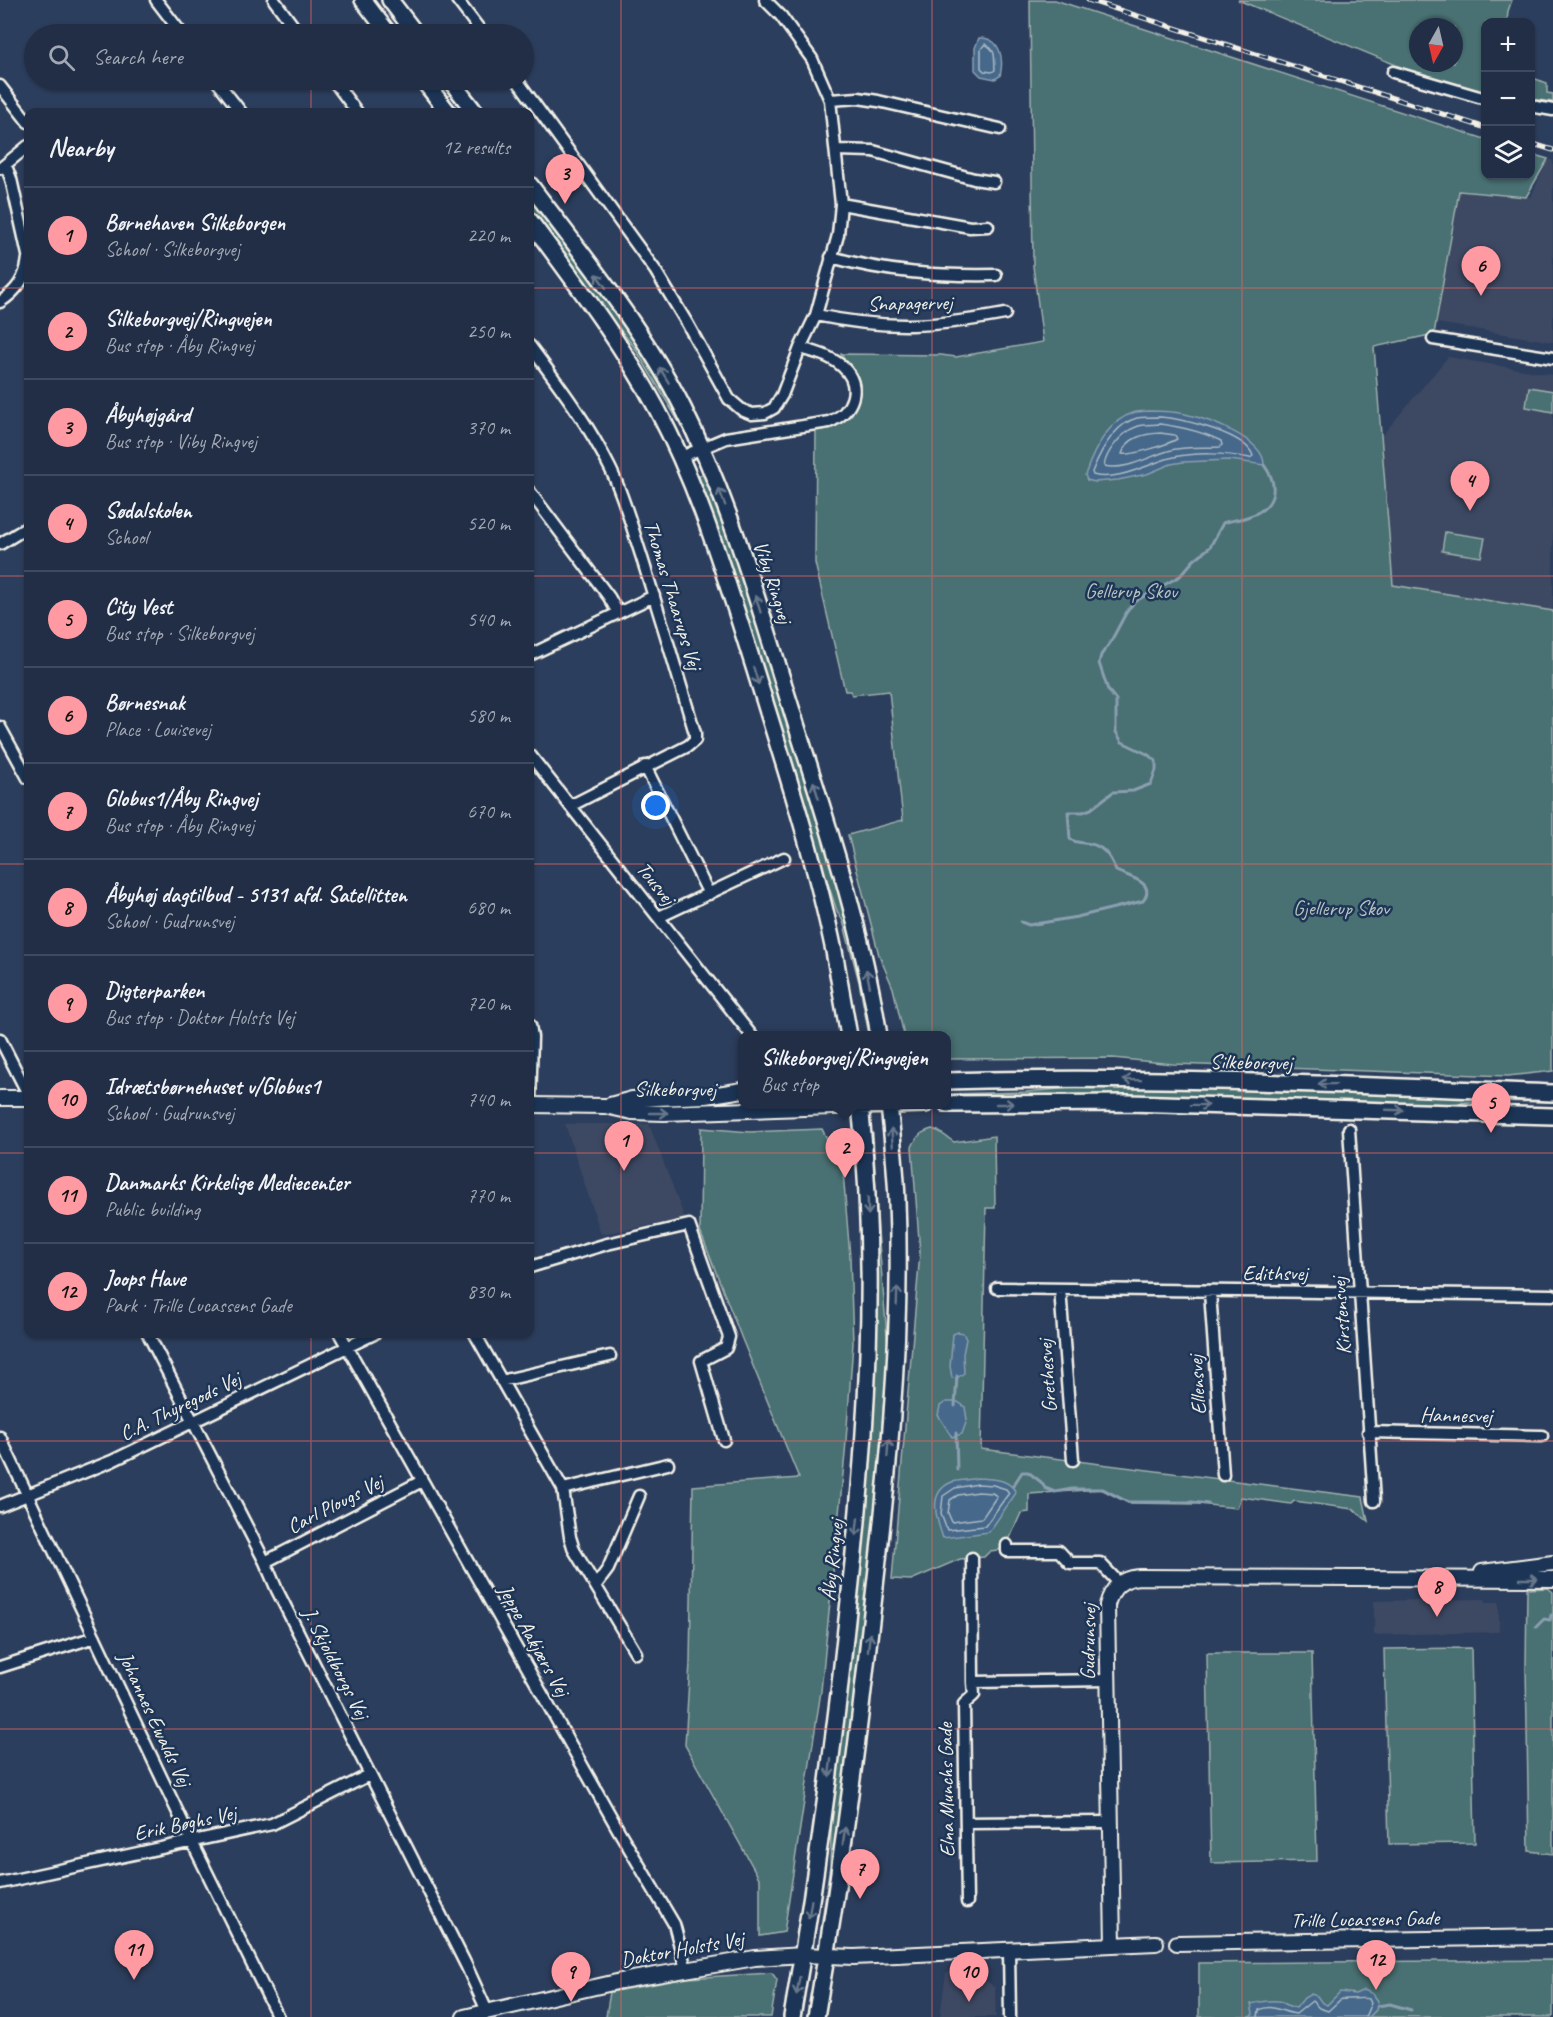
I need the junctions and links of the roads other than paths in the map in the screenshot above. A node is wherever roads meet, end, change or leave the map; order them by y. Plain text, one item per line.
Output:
1 (156, 0) edge
2 (274, 0) edge
3 (363, 0) edge
4 (390, 0) edge
5 (458, 0) edge
6 (765, 0) edge
7 (174, 24) edge
8 (292, 24) edge
9 (381, 24) edge
10 (408, 24) edge
11 (476, 24) edge
12 (1393, 72) dead end
13 (0, 86) edge
14 (224, 90) edge
15 (340, 90) edge
16 (431, 90) edge
17 (458, 90) edge
18 (524, 90) edge
19 (1481, 98) edge
20 (830, 100) junction
21 (1535, 107) edge
22 (239, 108) edge
23 (354, 108) edge
24 (445, 108) edge
25 (472, 108) edge
26 (1553, 110) edge
27 (24, 117) edge
28 (1000, 129) dead end
29 (24, 150) edge
30 (836, 150) junction
31 (3, 168) edge
32 (994, 182) dead end
33 (534, 190) edge
34 (841, 204) junction
35 (534, 226) edge
36 (988, 226) dead end
37 (24, 238) edge
38 (831, 257) junction
39 (996, 275) dead end
40 (24, 278) edge
41 (0, 302) edge
42 (1005, 314) dead end
43 (816, 315) junction
44 (1433, 339) dead end
45 (800, 348) junction
46 (534, 351) edge
47 (1553, 358) edge
48 (701, 447) junction
49 (681, 457) junction
50 (534, 497) edge
51 (24, 529) edge
52 (0, 544) edge
53 (654, 596) junction
54 (618, 613) junction
55 (534, 653) edge
56 (0, 727) edge
57 (534, 760) edge
58 (645, 766) junction
59 (24, 771) edge
60 (570, 806) junction
61 (784, 858) dead end
62 (709, 894) junction
63 (659, 917) junction
64 (749, 1031) edge
65 (848, 1031) edge
66 (878, 1031) edge
67 (0, 1039) edge
68 (951, 1081) edge
69 (24, 1088) edge
70 (738, 1091) edge
71 (1553, 1093) edge
72 (24, 1096) edge
73 (0, 1098) edge
74 (951, 1104) edge
75 (534, 1105) edge
76 (605, 1106) junction
77 (762, 1109) edge
78 (860, 1109) edge
79 (889, 1109) edge
80 (1553, 1116) edge
81 (1349, 1129) dead end
82 (534, 1266) edge
83 (997, 1288) dead end
84 (1060, 1289) junction
85 (1210, 1292) junction
86 (1359, 1293) junction
87 (1553, 1295) edge
88 (150, 1338) edge
89 (342, 1338) edge
90 (366, 1338) edge
91 (477, 1338) edge
92 (347, 1347) junction
93 (610, 1356) dead end
94 (501, 1381) junction
95 (192, 1422) junction
96 (1368, 1432) junction
97 (1542, 1436) dead end
98 (0, 1437) edge
99 (724, 1440) dead end
100 (1072, 1460) dead end
101 (668, 1464) dead end
102 (1223, 1474) dead end
103 (422, 1481) junction
104 (563, 1489) junction
105 (28, 1496) junction
106 (639, 1496) dead end
107 (1374, 1501) dead end
108 (0, 1506) edge
109 (1007, 1545) dead end
110 (972, 1558) dead end
111 (265, 1562) junction
112 (1553, 1563) edge
113 (1429, 1578) junction
114 (1553, 1579) edge
115 (1119, 1583) junction
116 (596, 1585) junction
117 (95, 1636) junction
118 (636, 1653) dead end
119 (0, 1667) edge
120 (1108, 1680) junction
121 (973, 1682) junction
122 (369, 1775) junction
123 (966, 1822) junction
124 (1110, 1822) junction
125 (191, 1840) junction
126 (0, 1883) edge
127 (967, 1902) dead end
128 (1553, 1937) edge
129 (1156, 1943) dead end
130 (1177, 1943) dead end
131 (1113, 1945) junction
132 (1009, 1950) junction
133 (803, 1955) junction
134 (827, 1956) junction
135 (686, 1969) junction
136 (487, 2011) junction
137 (278, 2017) edge
138 (464, 2017) edge
139 (792, 2017) edge
140 (816, 2017) edge
141 (1010, 2017) edge

1 - 7 street
2 - 8 street
3 - 9 main road
4 - 10 main road
5 - 11 street
6 - 20 street
12 - 19 street
13 - 27 street
14 - 22 street
15 - 23 street
16 - 24 main road
17 - 25 main road
18 - 45 street
20 - 28 street
20 - 30 street
21 - 26 street
29 - 31 street
30 - 32 street
30 - 34 street
31 - 37 street
48 -> 33 main road, Viby Ringvej
34 - 36 street
34 - 38 street
35 - 49 main road, Viby Ringvej
38 - 39 street, Snapagervej
38 - 43 street
40 - 41 street
42 - 43 street, Snapagervej
43 - 45 street
44 - 47 street
45 - 48 street
46 - 53 street, Thomas Thaarups Vej
48 - 49 street
66 -> 48 main road, Viby Ringvej
49 -> 65 main road, Viby Ringvej
50 - 54 street
51 - 52 street
53 - 54 street
53 - 58 street, Thomas Thaarups Vej
54 - 55 street
56 - 59 street
57 - 60 street, Tousvej
58 - 60 street, Thomas Thaarups Vej
58 - 62 street
60 - 63 street, Tousvej
61 - 62 street
62 - 63 street
63 - 64 street, Tousvej
67 - 69 street
71 -> 68 main road, Silkeborgvej
70 - 76 street, Silkeborgvej
72 - 73 street
74 -> 80 main road, Silkeborgvej
75 - 76 street, Silkeborgvej
76 -> 77 street, Silkeborgvej
78 -> 133 main road, Åby Ringvej
134 -> 79 main road
81 - 86 street, Kirstensvej
82 - 99 street
83 - 84 street, Edithsvej
84 - 85 street, Edithsvej
84 - 100 street, Grethesvej
85 - 86 street, Edithsvej
85 - 102 street, Ellensvej
86 - 87 street, Edithsvej
86 - 96 street, Kirstensvej
88 - 95 street, J. Skjoldborgs Vej
89 - 92 street, Jeppe Aakjærs Vej
90 - 92 street, C.A. Thyregods Vej
91 - 94 street
92 - 95 street, C.A. Thyregods Vej
92 - 103 street, Jeppe Aakjærs Vej
93 - 94 street
94 - 104 street
95 - 105 street, C.A. Thyregods Vej
95 - 111 street, J. Skjoldborgs Vej
96 - 97 street, Hannesvej
96 - 107 street, Kirstensvej
98 - 105 street, Johannes Ewalds Vej
101 - 104 street
103 - 111 street, Carl Plougs Vej
103 - 135 street, Jeppe Aakjærs Vej
104 - 116 street
105 - 108 street, C.A. Thyregods Vej
105 - 117 street, Johannes Ewalds Vej
106 - 116 street
109 - 115 street
110 - 121 street
111 - 122 street, J. Skjoldborgs Vej
112 - 113 street, Gudrunsvej
113 -> 114 street, Gudrunsvej
113 - 115 street, Gudrunsvej
115 - 120 street, Gudrunsvej
116 - 118 street
117 - 119 street
117 - 125 street, Johannes Ewalds Vej
120 - 121 street
120 - 124 street, Gudrunsvej
121 - 123 street, Elna Munchs Gade
122 - 125 street, Erik Bøghs Vej
122 - 136 street, J. Skjoldborgs Vej
123 - 124 street
123 - 127 street, Elna Munchs Gade
124 - 131 street, Gudrunsvej
125 - 126 street, Erik Bøghs Vej
125 - 137 street, Johannes Ewalds Vej
128 - 130 street, Trille Lucassens Gade
129 - 131 street
131 - 132 street
132 - 134 street
132 - 141 street
133 - 134 street, Doktor Holsts Vej
133 - 135 street, Doktor Holsts Vej
133 -> 139 main road, Åby Ringvej
134 - 140 main road
135 - 136 street, Doktor Holsts Vej
136 - 138 street, Doktor Holsts Vej

